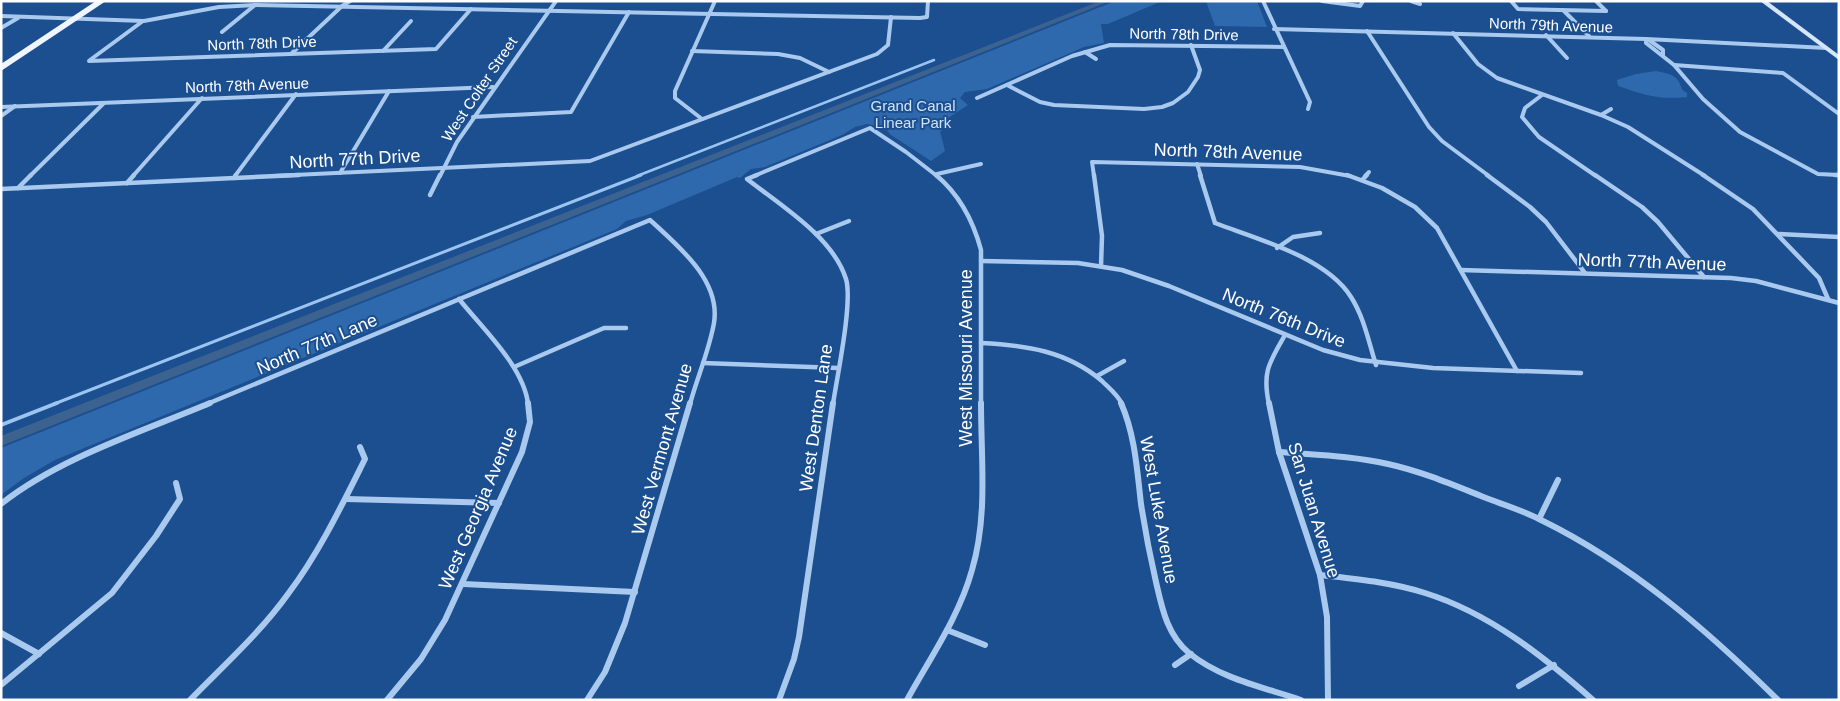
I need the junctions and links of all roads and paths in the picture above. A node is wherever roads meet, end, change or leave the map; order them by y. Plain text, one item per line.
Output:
1 (102, 1) edge
2 (341, 1) edge
3 (350, 1) edge
4 (556, 1) edge
5 (715, 1) edge
6 (928, 1) edge
7 (1263, 1) edge
8 (1322, 1) edge
9 (1363, 1) edge
10 (1411, 1) edge
11 (1511, 1) edge
12 (1596, 1) edge
13 (1763, 1) edge
14 (1420, 4) dead end
15 (255, 5) junction
16 (342, 6) junction
17 (471, 9) junction
18 (549, 10) junction
19 (1562, 10) junction
20 (629, 12) junction
21 (710, 13) junction
22 (1, 16) edge
23 (19, 17) junction
24 (891, 17) junction
25 (75, 20) junction
26 (144, 21) junction
27 (411, 21) dead end
28 (1, 28) edge
29 (1274, 29) junction
30 (1367, 31) junction
31 (222, 32) dead end
32 (1453, 33) junction
33 (1546, 35) junction
34 (1589, 37) junction
35 (1646, 39) junction
36 (1191, 45) junction
37 (1284, 47) junction
38 (1826, 48) junction
39 (383, 51) junction
40 (692, 52) junction
41 (1084, 52) junction
42 (291, 54) junction
43 (1567, 58) dead end
44 (1839, 58) edge
45 (1096, 59) dead end
46 (1674, 64) junction
47 (1, 68) edge
48 (829, 72) junction
49 (1007, 85) junction
50 (493, 87) junction
51 (389, 92) junction
52 (296, 94) junction
53 (1542, 95) junction
54 (202, 98) junction
55 (977, 98) dead end
56 (105, 102) junction
57 (15, 106) junction
58 (1, 107) edge
59 (1308, 109) dead end
60 (1611, 109) dead end
61 (1839, 114) edge
62 (1600, 115) junction
63 (1, 116) edge
64 (473, 117) junction
65 (702, 120) junction
66 (981, 164) dead end
67 (1197, 164) junction
68 (442, 168) junction
69 (1369, 172) dead end
70 (340, 173) junction
71 (937, 174) junction
72 (1839, 175) edge
73 (234, 178) junction
74 (747, 179) joint
75 (1362, 180) junction
76 (127, 183) junction
77 (18, 189) junction
78 (1, 190) edge
79 (430, 195) dead end
80 (650, 220) joint
81 (849, 221) dead end
82 (1320, 232) dead end
83 (816, 234) junction
84 (1779, 234) junction
85 (1839, 237) edge
86 (1277, 248) junction
87 (981, 261) junction
88 (1101, 266) junction
89 (1461, 270) junction
90 (1585, 274) junction
91 (1704, 277) junction
92 (459, 299) junction
93 (1828, 299) junction
94 (1839, 303) edge
95 (626, 328) dead end
96 (1285, 335) junction
97 (981, 343) junction
98 (1124, 361) dead end
99 (703, 363) junction
100 (1376, 364) junction
101 (514, 367) junction
102 (838, 368) junction
103 (1517, 371) junction
104 (1581, 373) dead end
105 (1097, 376) junction
106 (360, 447) dead end
107 (1280, 452) junction
108 (1558, 480) dead end
109 (176, 483) dead end
110 (346, 499) junction
111 (499, 503) junction
112 (1, 504) edge
113 (1539, 519) junction
114 (1320, 575) junction
115 (463, 584) junction
116 (635, 592) junction
117 (947, 630) junction
118 (1, 633) edge
119 (985, 645) dead end
120 (39, 654) junction
121 (1190, 654) junction
122 (1175, 665) dead end
123 (1554, 665) junction
124 (1, 684) edge
125 (1519, 686) dead end
126 (190, 700) edge
127 (387, 700) edge
128 (587, 700) edge
129 (780, 700) edge
130 (907, 700) edge
131 (1301, 700) edge
132 (1328, 700) edge
133 (1593, 700) edge
134 (1778, 700) edge

1 - 25 main road
2 - 16 street
3 - 16 street
4 - 18 street, West Colter Street
5 - 21 street
6 - 24 street
7 - 29 street
8 - 9 street
10 - 14 street
11 - 19 street
12 - 19 street
13 - 38 main road
15 - 16 street
15 - 26 street
15 - 31 street
16 - 17 street
16 - 42 street
17 - 18 street
17 - 39 street, North 78th Drive
18 - 20 street
18 - 50 street, West Colter Street
19 - 34 street
20 - 21 street
20 - 64 street
21 - 24 street
21 - 40 street
22 - 23 street
23 - 25 street
23 - 28 street
24 - 48 street
25 - 26 street
25 - 47 main road
26 - 42 street, North 78th Drive
27 - 39 street
29 - 30 street, North 79th Avenue
29 - 37 street
30 - 32 street, North 79th Avenue
30 - 90 street
32 - 33 street, North 79th Avenue
32 - 53 street
33 - 34 street, North 79th Avenue
33 - 43 street
34 - 35 street, North 79th Avenue
35 - 38 street, North 79th Avenue
35 - 46 street
36 - 37 street, North 78th Drive
36 - 41 street, North 78th Drive
36 - 49 street
37 - 59 street
38 - 44 main road
39 - 42 street, North 78th Drive
40 - 48 street
40 - 65 street
41 - 45 street
41 - 49 street, North 78th Drive
46 - 61 street
46 - 72 street
48 - 65 street
49 - 55 street, North 78th Drive
50 - 51 street, North 78th Avenue
50 - 64 street, West Colter Street
51 - 52 street, North 78th Avenue
51 - 70 street
52 - 54 street, North 78th Avenue
52 - 73 street
53 - 62 street
53 - 91 street
54 - 56 street, North 78th Avenue
54 - 76 street
56 - 57 street, North 78th Avenue
56 - 77 street
57 - 58 street, North 78th Avenue
57 - 63 street
60 - 62 street
62 - 84 street
64 - 68 street, West Colter Street
65 - 68 street, North 77th Drive
66 - 71 street
67 - 75 street, North 78th Avenue
67 - 86 street
67 - 88 street, North 78th Avenue
68 - 70 street, North 77th Drive
68 - 79 street, West Colter Street
69 - 75 street
70 - 73 street, North 77th Drive
71 - 74 street, West Missouri Avenue
71 - 87 street, West Missouri Avenue
73 - 76 street, North 77th Drive
74 - 83 street, West Denton Lane
75 - 89 street, North 78th Avenue
76 - 77 street, North 77th Drive
77 - 78 street, North 77th Drive
80 - 92 street, North 77th Lane
80 - 99 street, West Vermont Avenue
81 - 83 street
82 - 86 street
83 - 102 street, West Denton Lane
84 - 85 street
84 - 93 street
86 - 100 street
87 - 88 street, North 76th Drive
87 - 97 street, West Missouri Avenue
88 - 96 street, North 76th Drive
89 - 90 street, North 77th Avenue
89 - 103 street, North 78th Avenue
90 - 91 street, North 77th Avenue
91 - 93 street, North 77th Avenue
92 - 101 street, West Georgia Avenue
92 - 112 street, North 77th Lane
93 - 94 street, North 77th Avenue
95 - 101 street
96 - 100 street, North 76th Drive
96 - 107 street, San Juan Avenue
97 - 105 street, West Luke Avenue
97 - 117 street, West Missouri Avenue
98 - 105 street
99 - 102 street
99 - 116 street, West Vermont Avenue
100 - 103 street, North 76th Drive
101 - 111 street, West Georgia Avenue
102 - 129 street, West Denton Lane
103 - 104 street, North 76th Drive
105 - 121 street, West Luke Avenue
106 - 110 street
107 - 113 street
107 - 114 street, San Juan Avenue
108 - 113 street
109 - 120 street
110 - 111 street
110 - 126 street
111 - 115 street, West Georgia Avenue
113 - 134 street
114 - 123 street
114 - 132 street, San Juan Avenue
115 - 116 street
115 - 127 street, West Georgia Avenue
116 - 128 street, West Vermont Avenue
117 - 119 street
117 - 130 street, West Missouri Avenue
118 - 120 street
120 - 124 street
121 - 122 street
121 - 131 street, West Luke Avenue
123 - 125 street
123 - 133 street

